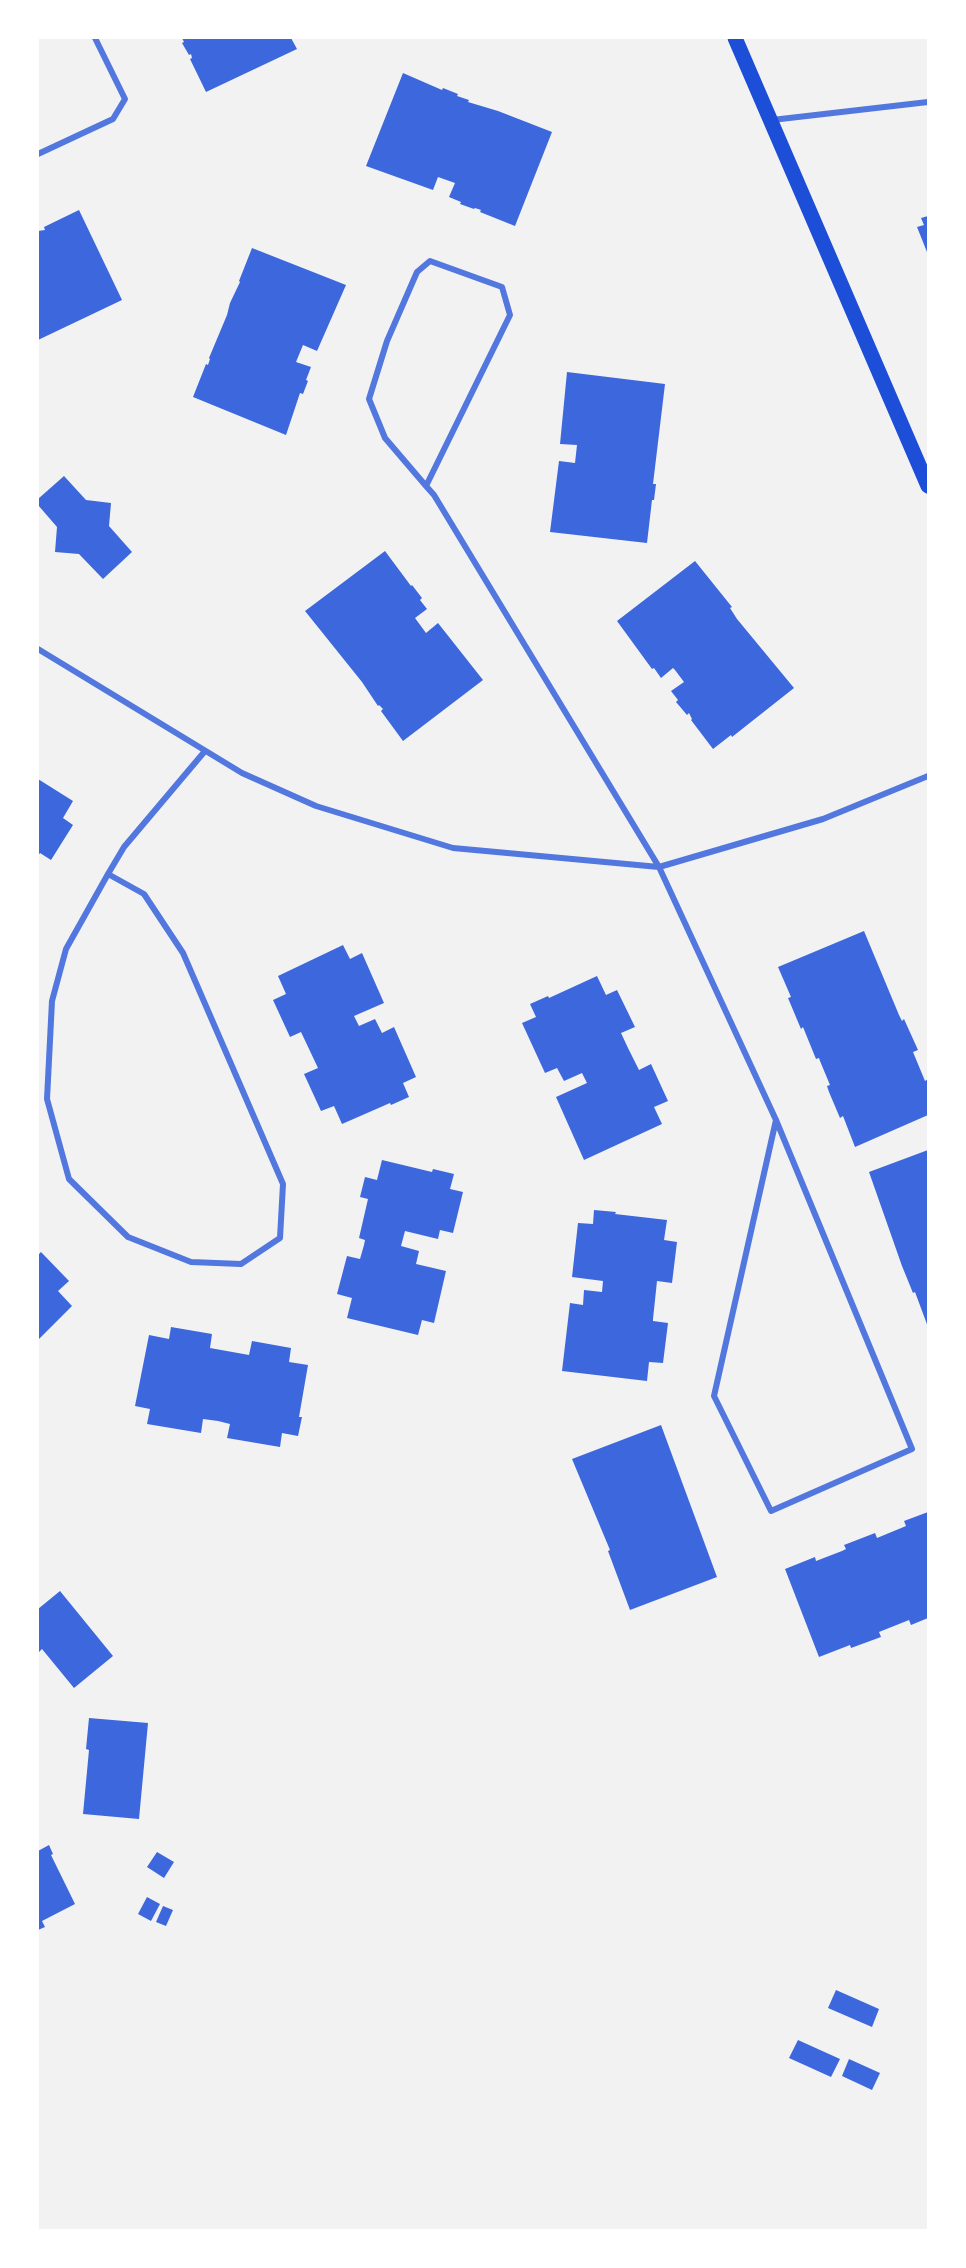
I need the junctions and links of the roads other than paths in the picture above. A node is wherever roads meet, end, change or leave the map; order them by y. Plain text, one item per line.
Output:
1 (95, 38) edge
2 (735, 38) edge
3 (928, 102) edge
4 (772, 120) junction
5 (38, 154) edge
6 (426, 486) junction
7 (928, 486) edge
8 (38, 649) edge
9 (205, 751) junction
10 (928, 776) edge
11 (659, 867) junction
12 (108, 874) junction
13 (776, 1120) junction

1 - 5 street
2 - 4 main road
3 - 4 street
4 - 7 main road
6 - 6 street
6 - 11 street
8 - 9 street
9 - 11 street
9 - 12 street
10 - 11 street
11 - 13 street
12 - 12 street
13 - 13 street

